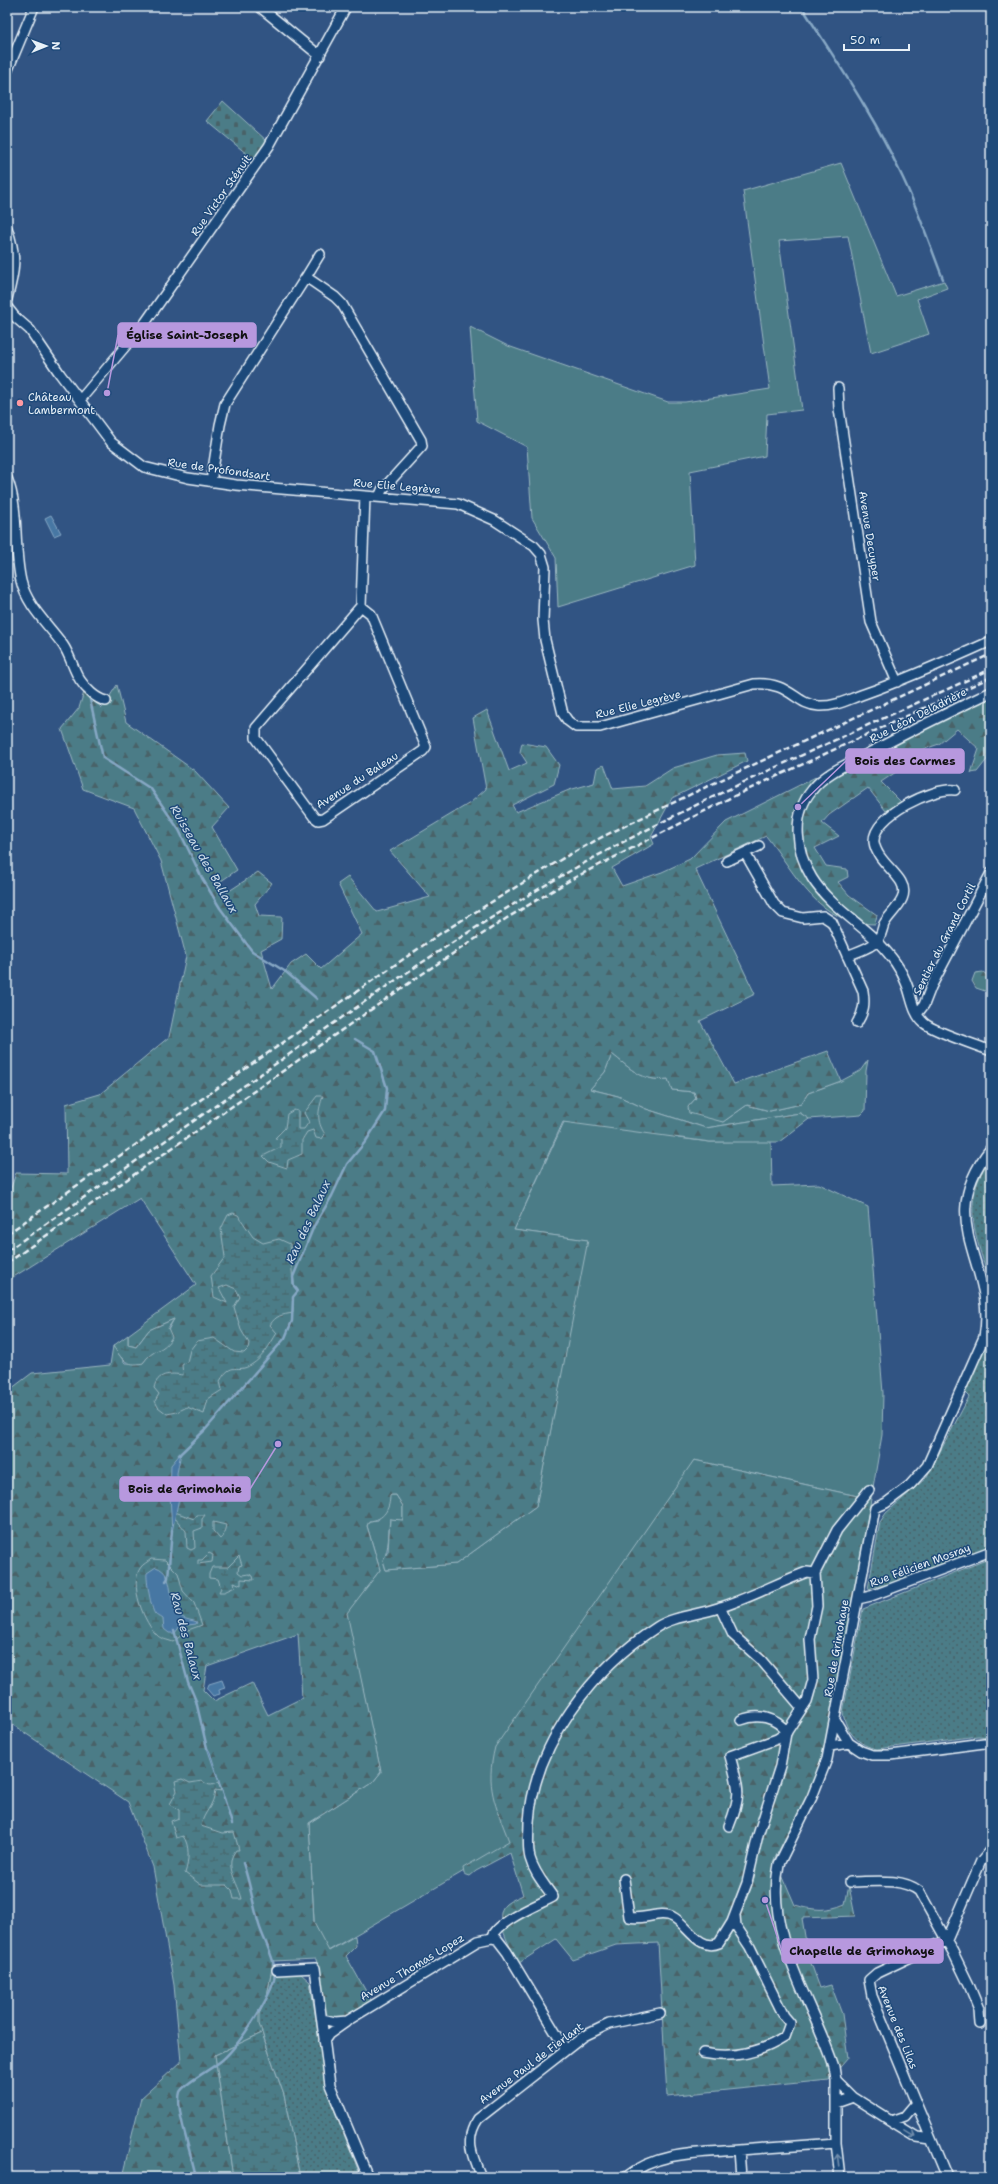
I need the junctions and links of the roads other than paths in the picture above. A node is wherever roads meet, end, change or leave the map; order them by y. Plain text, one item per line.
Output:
1 (34, 7) edge
2 (260, 7) edge
3 (346, 7) edge
4 (320, 56) junction
5 (7, 72) edge
6 (7, 228) edge
7 (320, 254) dead end
8 (306, 277) junction
9 (7, 299) edge
10 (8, 311) edge
11 (838, 388) dead end
12 (80, 400) junction
13 (7, 478) edge
14 (211, 482) junction
15 (335, 493) joint
16 (365, 496) junction
17 (379, 497) junction
18 (361, 606) junction
19 (991, 641) edge
20 (897, 682) junction
21 (991, 692) edge
22 (106, 701) dead end
23 (955, 790) dead end
24 (759, 846) dead end
25 (745, 853) junction
26 (727, 861) dead end
27 (991, 873) edge
28 (877, 941) junction
29 (847, 956) junction
30 (917, 1014) junction
31 (858, 1023) dead end
32 (991, 1051) edge
33 (991, 1148) edge
34 (989, 1325) edge
35 (988, 1335) edge
36 (869, 1490) dead end
37 (991, 1551) edge
38 (815, 1573) junction
39 (858, 1599) junction
40 (720, 1607) junction
41 (802, 1708) junction
42 (740, 1720) dead end
43 (835, 1720) junction
44 (786, 1733) junction
45 (849, 1743) junction
46 (991, 1744) edge
47 (830, 1746) junction
48 (728, 1826) dead end
49 (991, 1849) edge
50 (624, 1879) dead end
51 (850, 1882) dead end
52 (735, 1915) junction
53 (492, 1938) junction
54 (947, 1940) junction
55 (277, 1970) dead end
56 (660, 2013) dead end
57 (322, 2019) junction
58 (347, 2021) junction
59 (980, 2024) dead end
60 (324, 2041) junction
61 (566, 2050) junction
62 (703, 2052) dead end
63 (836, 2080) junction
64 (853, 2097) junction
65 (836, 2103) junction
66 (916, 2103) junction
67 (891, 2121) junction
68 (932, 2139) junction
69 (836, 2143) junction
70 (739, 2150) junction
71 (368, 2177) edge
72 (481, 2177) edge
73 (626, 2177) edge
74 (741, 2177) edge
75 (840, 2177) edge
76 (947, 2177) edge

1 - 5 street
2 - 4 street
3 - 4 street, Rue Victor Sténuit
4 - 12 street, Rue Victor Sténuit
6 - 9 street
7 - 8 street
8 - 14 street
8 - 17 street
10 - 12 street, Rue de Profondsart
11 - 20 street, Avenue Decuyper
12 - 14 street, Rue de Profondsart
13 - 22 street
14 - 15 street, Rue de Profondsart
15 - 16 street, Rue Elie Legrève
16 - 17 street, Rue Elie Legrève
16 - 18 street
17 - 20 street, Rue Elie Legrève
18 - 18 street, Avenue du Baleau
19 - 20 street, Rue Elie Legrève
21 - 28 street, Rue Léon Deladrière
23 - 28 street
24 - 25 street
25 - 26 street
25 - 29 street
27 - 30 street, Sentier du Grand Cortil
28 - 29 street
28 - 30 street, Rue Léon Deladrière
29 - 31 street
30 - 32 street, Rue Léon Deladrière
33 - 34 street, Rue de Grimohaye
34 - 35 street, Rue de Grimohaye
35 - 39 street, Rue de Grimohaye
36 - 38 street
37 - 39 street, Rue Félicien Mosray
38 - 40 street
38 - 41 street
39 - 43 street, Rue de Grimohaye
40 - 41 street
40 - 53 street
41 - 44 street
42 - 44 street
43 - 45 street
43 - 47 street, Rue de Grimohaye
44 - 48 street
44 - 52 street
45 - 46 street
45 - 47 street
47 - 63 street, Rue de Grimohaye
49 - 54 street
50 - 52 street
51 - 54 street
52 - 62 street
53 - 58 street, Avenue Thomas Lopez
53 - 61 street
54 - 59 street
54 - 66 street, Avenue des Lilas
55 - 57 street
56 - 61 street, Avenue Paul de Fierlant
57 - 58 street
57 - 60 street
58 - 60 street, Avenue Thomas Lopez
60 - 71 street
61 - 72 street, Avenue Paul de Fierlant
63 - 64 street
63 - 65 street, Rue de Grimohaye
64 - 65 street
64 - 67 street
65 - 69 street, Rue de Grimohaye
66 - 67 street
66 - 68 street, Avenue des Lilas
67 -> 68 street
68 - 76 street, Avenue des Lilas
69 - 70 street
75 -> 69 street, Rue de Grimohaye
70 - 73 street
70 - 74 street

